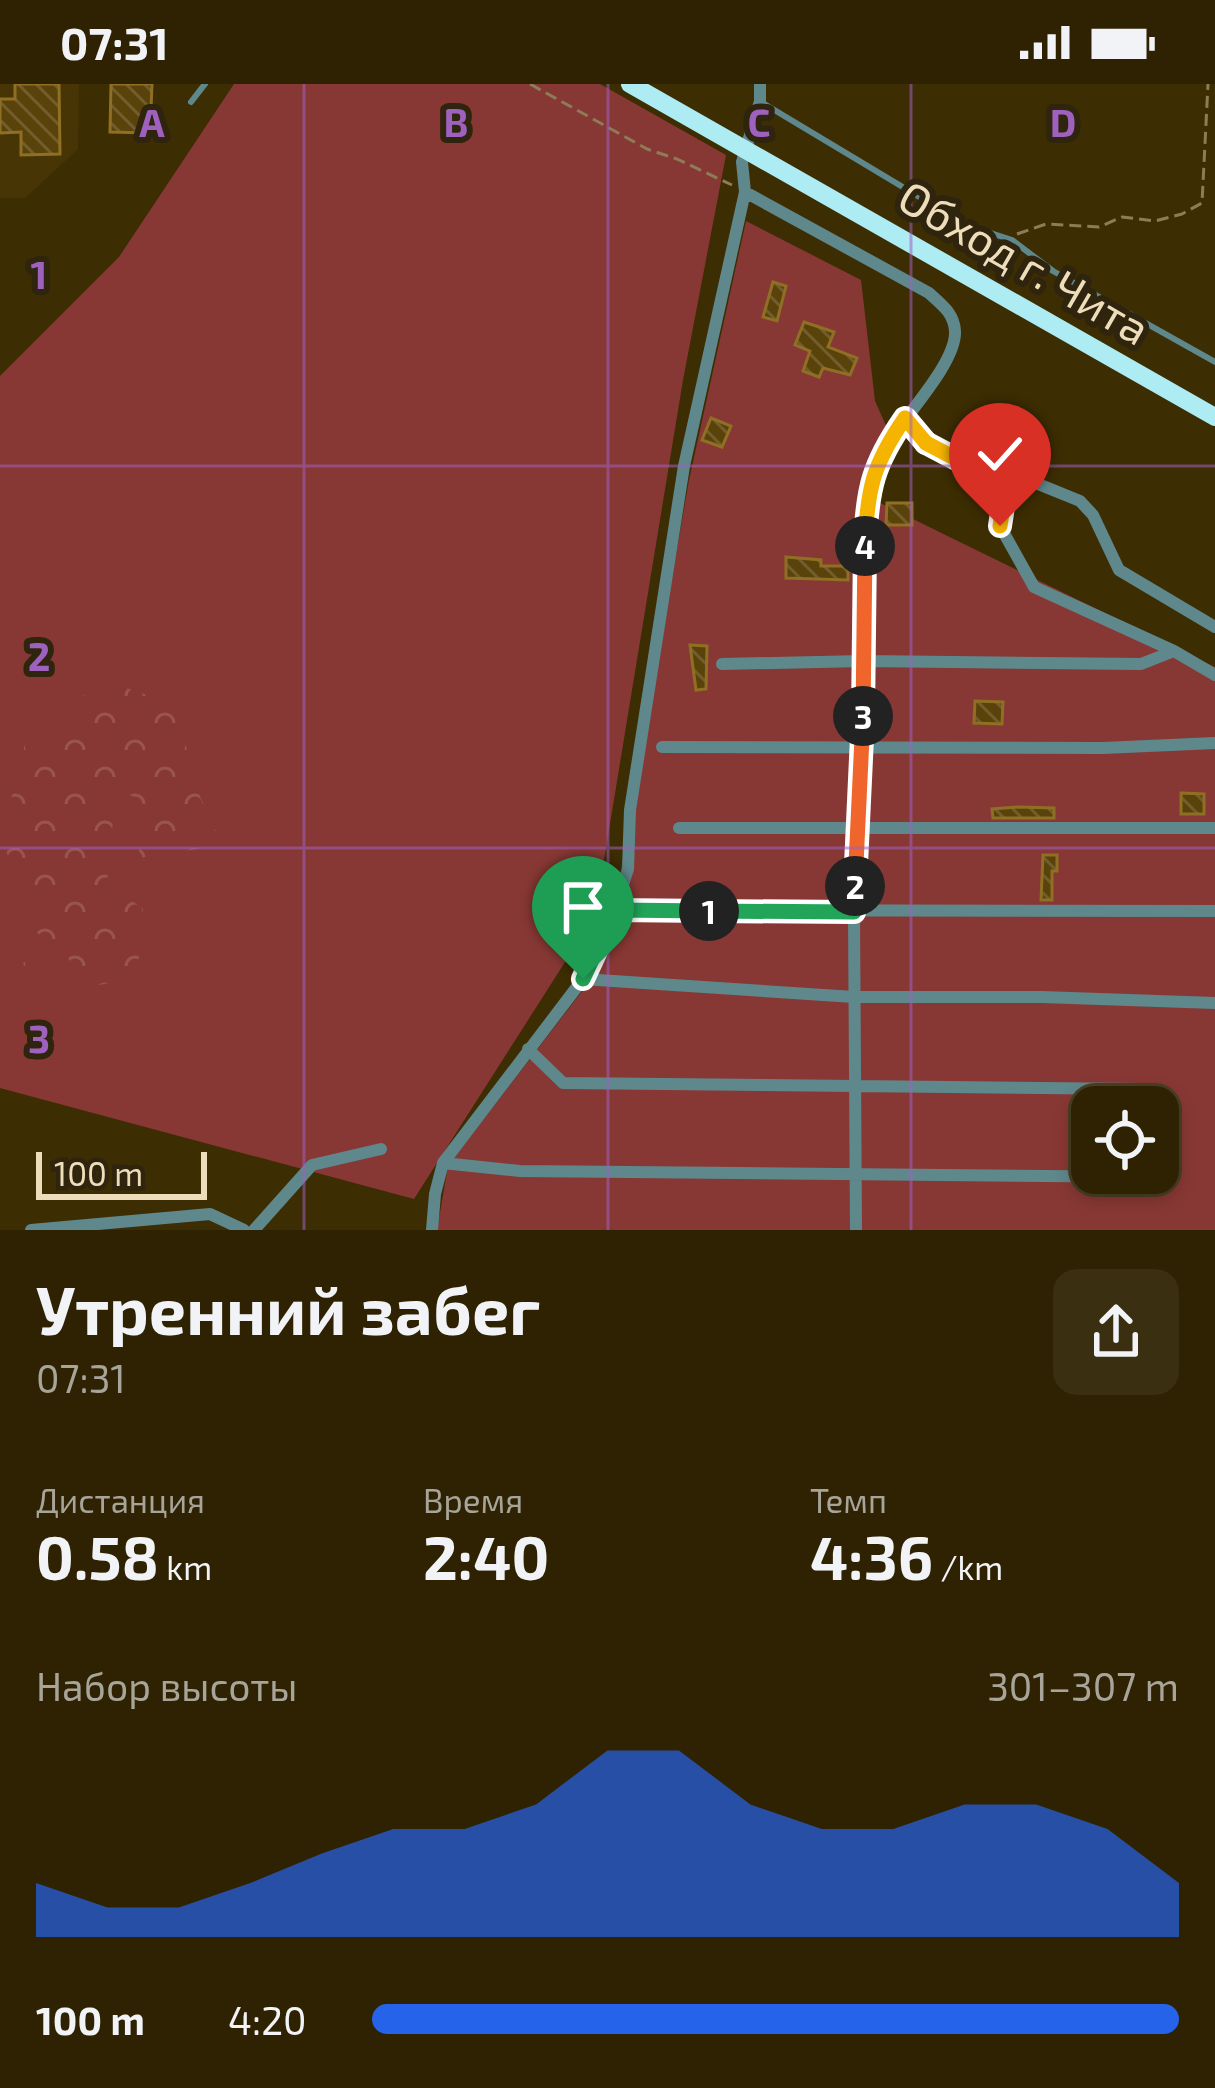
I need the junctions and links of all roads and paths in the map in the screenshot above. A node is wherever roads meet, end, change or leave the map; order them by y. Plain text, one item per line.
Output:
1 (206, 84) edge
2 (530, 84) edge
3 (630, 84) edge
4 (760, 84) edge
5 (1208, 84) edge
6 (760, 101) junction
7 (191, 103) dead end
8 (745, 192) junction
9 (1012, 240) junction
10 (1215, 362) edge
11 (1215, 417) edge
12 (905, 418) junction
13 (999, 468) junction
14 (1215, 627) edge
15 (1174, 651) junction
16 (864, 661) junction
17 (722, 664) dead end
18 (1215, 675) edge
19 (1215, 743) edge
20 (862, 745) junction
21 (662, 747) dead end
22 (679, 828) dead end
23 (1215, 828) edge
24 (857, 829) junction
25 (615, 910) junction
26 (1215, 911) edge
27 (854, 912) junction
28 (583, 979) junction
29 (854, 997) junction
30 (1215, 1003) edge
31 (528, 1049) junction
32 (855, 1088) junction
33 (1071, 1089) edge
34 (381, 1148) dead end
35 (443, 1163) junction
36 (857, 1174) junction
37 (1071, 1176) edge
38 (31, 1230) edge
39 (244, 1230) edge
40 (254, 1230) edge
41 (432, 1230) edge
42 (856, 1230) edge

1 - 7 lane
2 - 8 path
3 - 11 highway, Обход г. Чита
4 - 6 street
5 - 9 path
6 - 8 street
6 - 9 lane
8 - 12 street
8 - 25 street
9 - 10 lane
12 - 13 street
12 - 16 street
13 - 14 street
13 - 15 street
15 - 16 street
15 - 18 street
16 - 17 street
16 - 20 street
19 - 20 street
20 - 21 street
20 - 24 street
22 - 24 street
23 - 24 street
24 - 27 street
25 - 27 street
25 - 28 street
26 - 27 street
27 - 29 street
28 - 29 street
28 - 31 street
29 - 30 street
29 - 32 street
31 - 32 street
31 - 35 street
32 - 33 street
32 - 36 street
34 - 40 street
35 - 36 street
35 - 41 street
36 - 37 street
36 - 42 street
38 - 39 street

